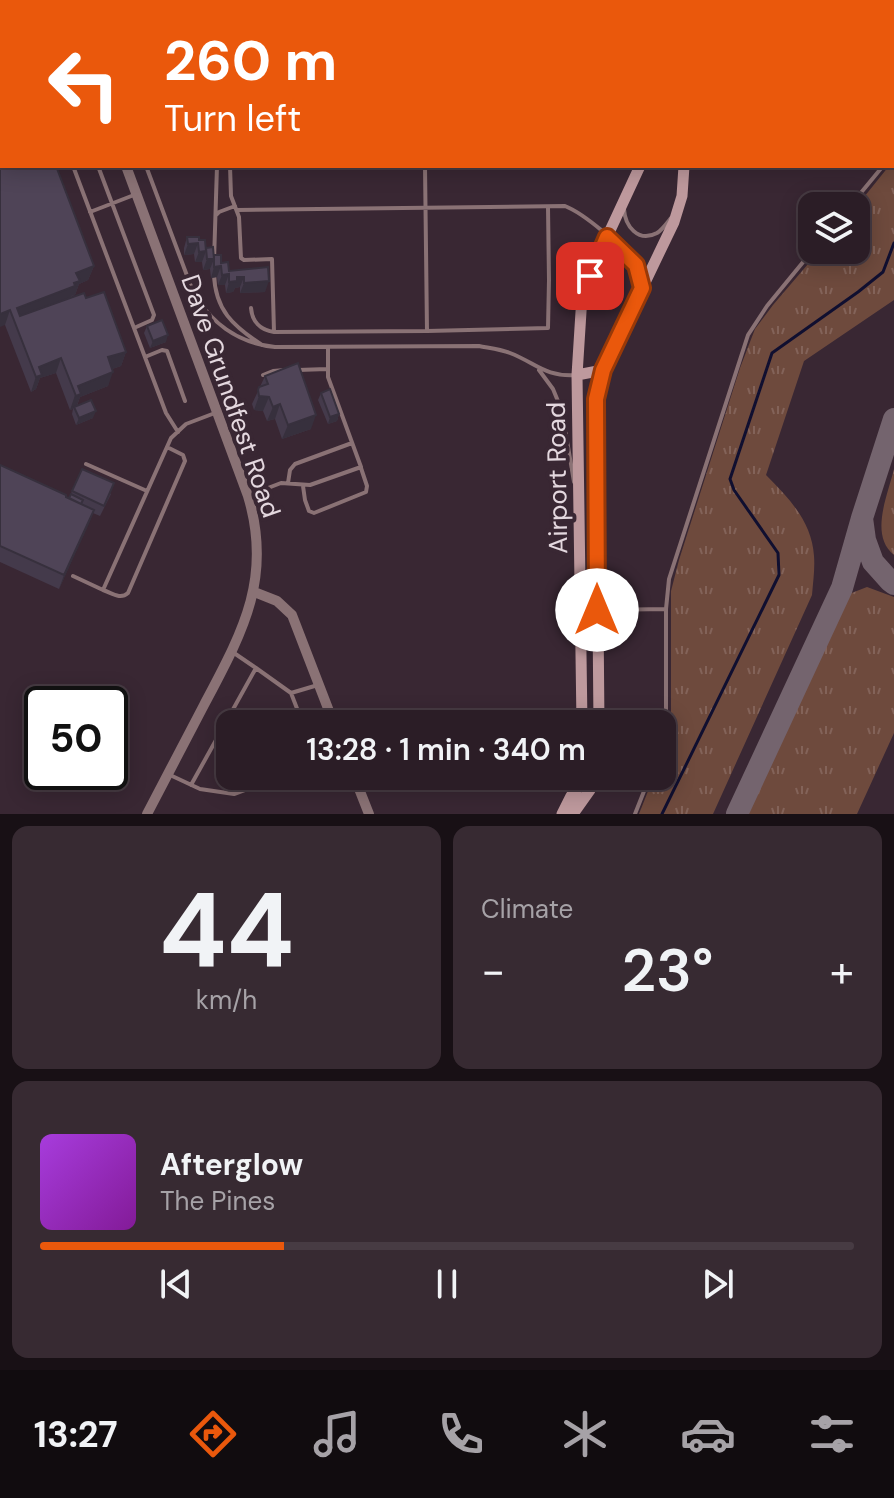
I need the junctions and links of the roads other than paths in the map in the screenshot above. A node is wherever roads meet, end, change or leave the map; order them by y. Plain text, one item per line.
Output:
1 (74, 168) edge
2 (99, 168) edge
3 (127, 168) edge
4 (147, 168) edge
5 (217, 168) edge
6 (230, 168) edge
7 (425, 168) edge
8 (639, 168) edge
9 (684, 168) edge
10 (881, 168) edge
11 (862, 192) edge
12 (137, 195) junction
13 (623, 203) junction
14 (112, 204) junction
15 (548, 207) junction
16 (236, 208) junction
17 (425, 208) junction
18 (678, 209) junction
19 (90, 212) junction
20 (216, 216) junction
21 (607, 237) junction
22 (802, 264) edge
23 (642, 288) junction
24 (251, 308) dead end
25 (134, 328) junction
26 (427, 331) junction
27 (274, 332) junction
28 (264, 346) junction
29 (328, 347) junction
30 (145, 357) junction
31 (537, 368) junction
32 (327, 369) junction
33 (300, 370) junction
34 (603, 370) junction
35 (263, 375) edge
36 (577, 375) junction
37 (302, 378) edge
38 (185, 401) dead end
39 (217, 412) junction
40 (178, 432) junction
41 (352, 443) junction
42 (167, 447) junction
43 (86, 464) dead end
44 (361, 467) junction
45 (288, 483) junction
46 (303, 486) junction
47 (147, 491) junction
48 (248, 496) junction
49 (580, 526) junction
50 (73, 576) dead end
51 (103, 590) junction
52 (254, 592) junction
53 (666, 609) junction
54 (597, 610) junction
55 (232, 652) junction
56 (256, 668) junction
57 (319, 684) junction
58 (291, 693) junction
59 (297, 710) edge
60 (329, 710) edge
61 (582, 710) edge
62 (599, 710) edge
63 (666, 710) edge
64 (168, 774) junction
65 (191, 785) junction
66 (244, 790) edge
67 (360, 790) edge
68 (573, 790) edge
69 (576, 790) edge
70 (590, 790) edge
71 (644, 790) edge
72 (147, 814) edge
73 (369, 814) edge
74 (562, 814) edge
75 (573, 814) edge
76 (635, 814) edge

1 - 19 lane
2 - 14 lane
3 - 12 street, Dave Grundfest Road
4 - 28 lane
5 - 20 lane
6 - 16 lane
7 - 17 lane
8 - 13 main road, Airport Road
9 - 18 main road, Airport Road
10 - 11 lane
12 - 14 lane
12 - 39 street, Dave Grundfest Road
13 - 18 lane
13 - 21 main road, Airport Road
14 - 19 lane
14 - 25 lane
15 - 17 lane
15 - 21 lane
15 - 26 lane
16 - 17 lane
16 - 20 lane
16 - 27 lane
17 - 26 lane
18 - 23 main road, Airport Road
19 - 25 lane
20 - 28 lane
21 - 23 lane
21 - 36 main road, Airport Road
22 - 53 lane
23 - 34 main road, Airport Road
24 - 27 lane
25 - 30 lane
26 - 27 lane
28 - 29 lane
29 - 31 lane
29 - 32 lane
30 - 38 lane
30 - 40 lane
31 - 36 lane
31 - 49 lane
32 - 33 lane
32 - 41 lane
33 - 35 lane
33 - 37 lane
34 - 36 main road, Airport Road
34 - 54 main road, Airport Road
36 - 49 main road, Airport Road
39 - 40 lane
39 - 48 street, Dave Grundfest Road
40 - 42 lane
41 - 44 lane
41 - 45 lane
42 - 47 lane
42 - 51 lane
43 - 47 lane
44 - 46 lane
44 - 46 lane
45 - 46 lane
45 - 48 lane
47 - 51 lane
48 - 52 street, Dave Grundfest Road
49 - 61 main road, Airport Road
50 - 51 lane
52 - 55 street, Dave Grundfest Road
52 - 57 street
53 - 54 lane
53 - 63 lane
54 - 62 main road, Airport Road
55 - 56 lane
55 - 64 street, Dave Grundfest Road
56 - 58 lane
56 - 65 lane
57 - 58 lane
57 - 60 street
58 - 59 lane
64 - 65 lane
64 - 72 street, Dave Grundfest Road
65 - 66 lane
67 - 73 street
68 - 74 main road
69 - 75 main road
70 - 75 main road
71 - 76 lane

